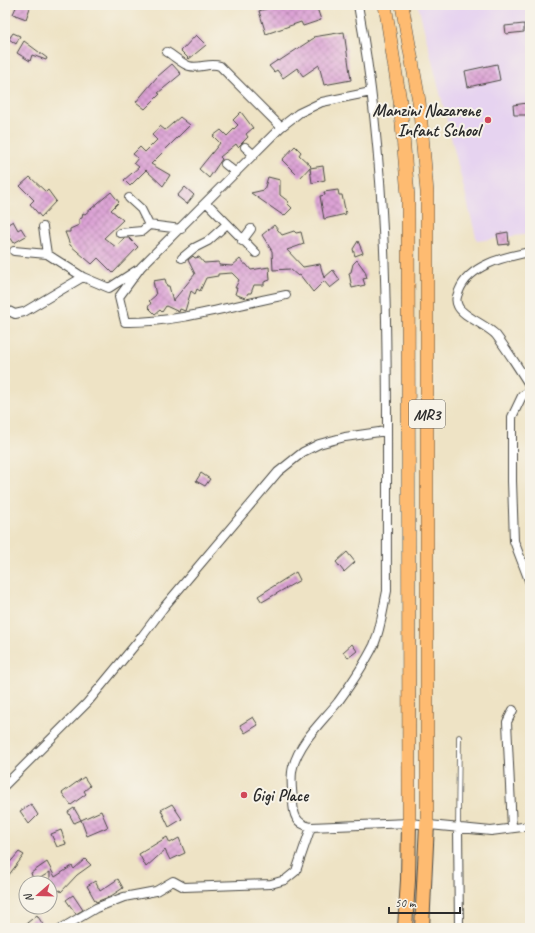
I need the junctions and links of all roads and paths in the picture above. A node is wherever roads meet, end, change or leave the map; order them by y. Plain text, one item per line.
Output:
1 (358, 5) edge
2 (385, 5) edge
3 (402, 5) edge
4 (167, 52) dead end
5 (371, 92) junction
6 (281, 127) junction
7 (245, 146) dead end
8 (254, 155) junction
9 (225, 164) dead end
10 (236, 173) junction
11 (129, 198) dead end
12 (207, 203) junction
13 (227, 224) junction
14 (149, 225) junction
15 (43, 227) dead end
16 (181, 229) junction
17 (251, 230) dead end
18 (120, 233) dead end
19 (242, 240) junction
20 (14, 250) dead end
21 (530, 252) edge
22 (256, 253) dead end
23 (48, 254) junction
24 (182, 258) dead end
25 (141, 267) junction
26 (83, 277) junction
27 (286, 295) dead end
28 (5, 309) edge
29 (530, 386) edge
30 (530, 391) edge
31 (386, 431) junction
32 (530, 583) edge
33 (513, 710) dead end
34 (459, 737) dead end
35 (5, 785) edge
36 (409, 823) junction
37 (427, 824) junction
38 (530, 826) edge
39 (311, 827) junction
40 (458, 827) junction
41 (512, 828) junction
42 (62, 928) edge
43 (404, 928) edge
44 (422, 928) edge
45 (459, 928) edge

1 - 5 street
2 - 36 highway, MR3
3 - 37 highway, MR3
4 - 6 street
5 - 6 street
5 - 31 street
6 - 8 street
7 - 8 street
8 - 10 street
9 - 10 street
10 - 12 street
11 - 14 street
12 - 13 street
12 - 16 street
13 - 19 street
13 - 24 street
14 - 16 street
14 - 18 street
15 - 23 street
16 - 25 street
17 - 19 street
19 - 22 street
20 - 23 street
21 - 29 street
23 - 26 street
25 - 26 street
25 - 27 street
26 - 28 street
30 - 32 street
31 - 35 street
31 - 39 street
33 - 41 street
34 - 40 lane
36 - 37 street
36 - 39 street
36 - 43 highway, MR3
37 - 40 street
37 - 44 highway, MR3
38 - 41 street
39 - 42 street
40 - 41 street
40 - 45 street

